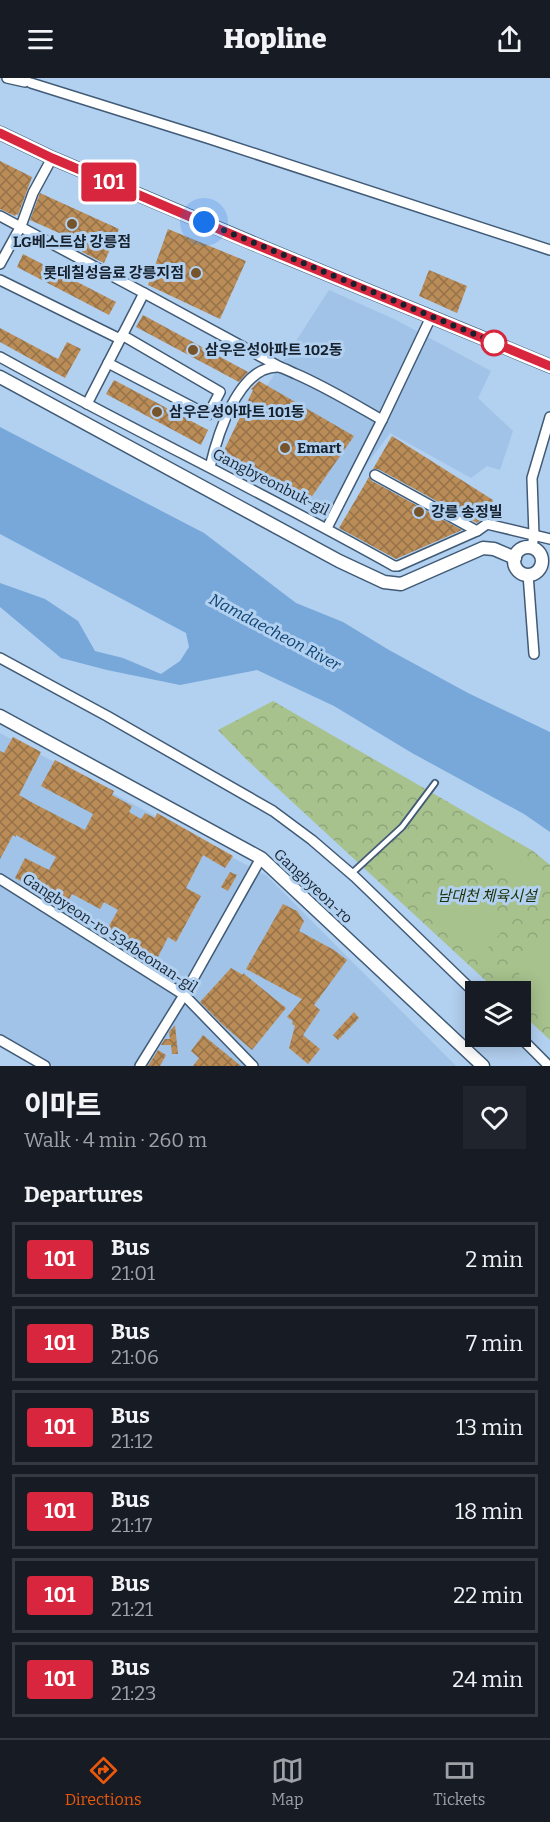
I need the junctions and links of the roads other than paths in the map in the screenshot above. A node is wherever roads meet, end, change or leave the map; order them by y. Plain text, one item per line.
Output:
1 (7, 78) edge
2 (29, 81) edge
3 (0, 134) edge
4 (52, 158) junction
5 (0, 216) edge
6 (21, 226) junction
7 (550, 250) edge
8 (0, 264) edge
9 (0, 280) edge
10 (144, 293) junction
11 (431, 317) junction
12 (121, 337) junction
13 (0, 357) edge
14 (108, 363) junction
15 (550, 366) edge
16 (279, 367) junction
17 (0, 377) edge
18 (87, 404) junction
19 (550, 417) edge
20 (382, 420) junction
21 (210, 467) junction
22 (375, 475) dead end
23 (327, 528) junction
24 (477, 531) junction
25 (550, 539) edge
26 (533, 541) junction
27 (515, 558) junction
28 (546, 566) edge
29 (528, 574) junction
30 (534, 654) dead end
31 (0, 658) edge
32 (1, 718) edge
33 (435, 783) dead end
34 (261, 858) junction
35 (351, 874) junction
36 (0, 879) edge
37 (465, 983) edge
38 (184, 995) junction
39 (0, 1040) edge
40 (530, 1047) edge
41 (38, 1064) edge
42 (140, 1066) edge
43 (253, 1066) edge
44 (483, 1066) edge
45 (549, 1066) edge

1 - 2 street
2 - 7 street
3 - 4 street
4 - 6 street
4 - 11 street
5 - 6 street
6 - 8 street
6 - 10 street
9 - 12 street
10 - 12 street
10 - 16 street
11 - 15 street
11 - 20 street
12 - 14 street
12 - 14 street
13 - 18 street, Gangbyeonbuk-gil
14 - 18 street
16 - 20 street
16 - 21 street
17 - 27 street
18 - 21 street, Gangbyeonbuk-gil
19 - 26 street
20 - 23 street
21 - 23 street, Gangbyeonbuk-gil
22 - 24 street
23 - 24 street, Gangbyeonbuk-gil
24 - 26 street, Gangbyeonbuk-gil
25 - 26 street, Gangbyeonbuk-gil
26 - 27 street
26 - 28 street
27 - 29 street
28 - 29 street
29 - 30 street
31 - 35 street
32 - 34 street, Gangbyeon-ro
33 - 35 lane
34 - 38 street
34 - 44 street, Gangbyeon-ro
35 - 37 street
36 - 38 street, Gangbyeon-ro 534beonan-gil
38 - 42 street
38 - 43 street, Gangbyeon-ro 534beonan-gil
39 - 41 street
40 - 45 street

